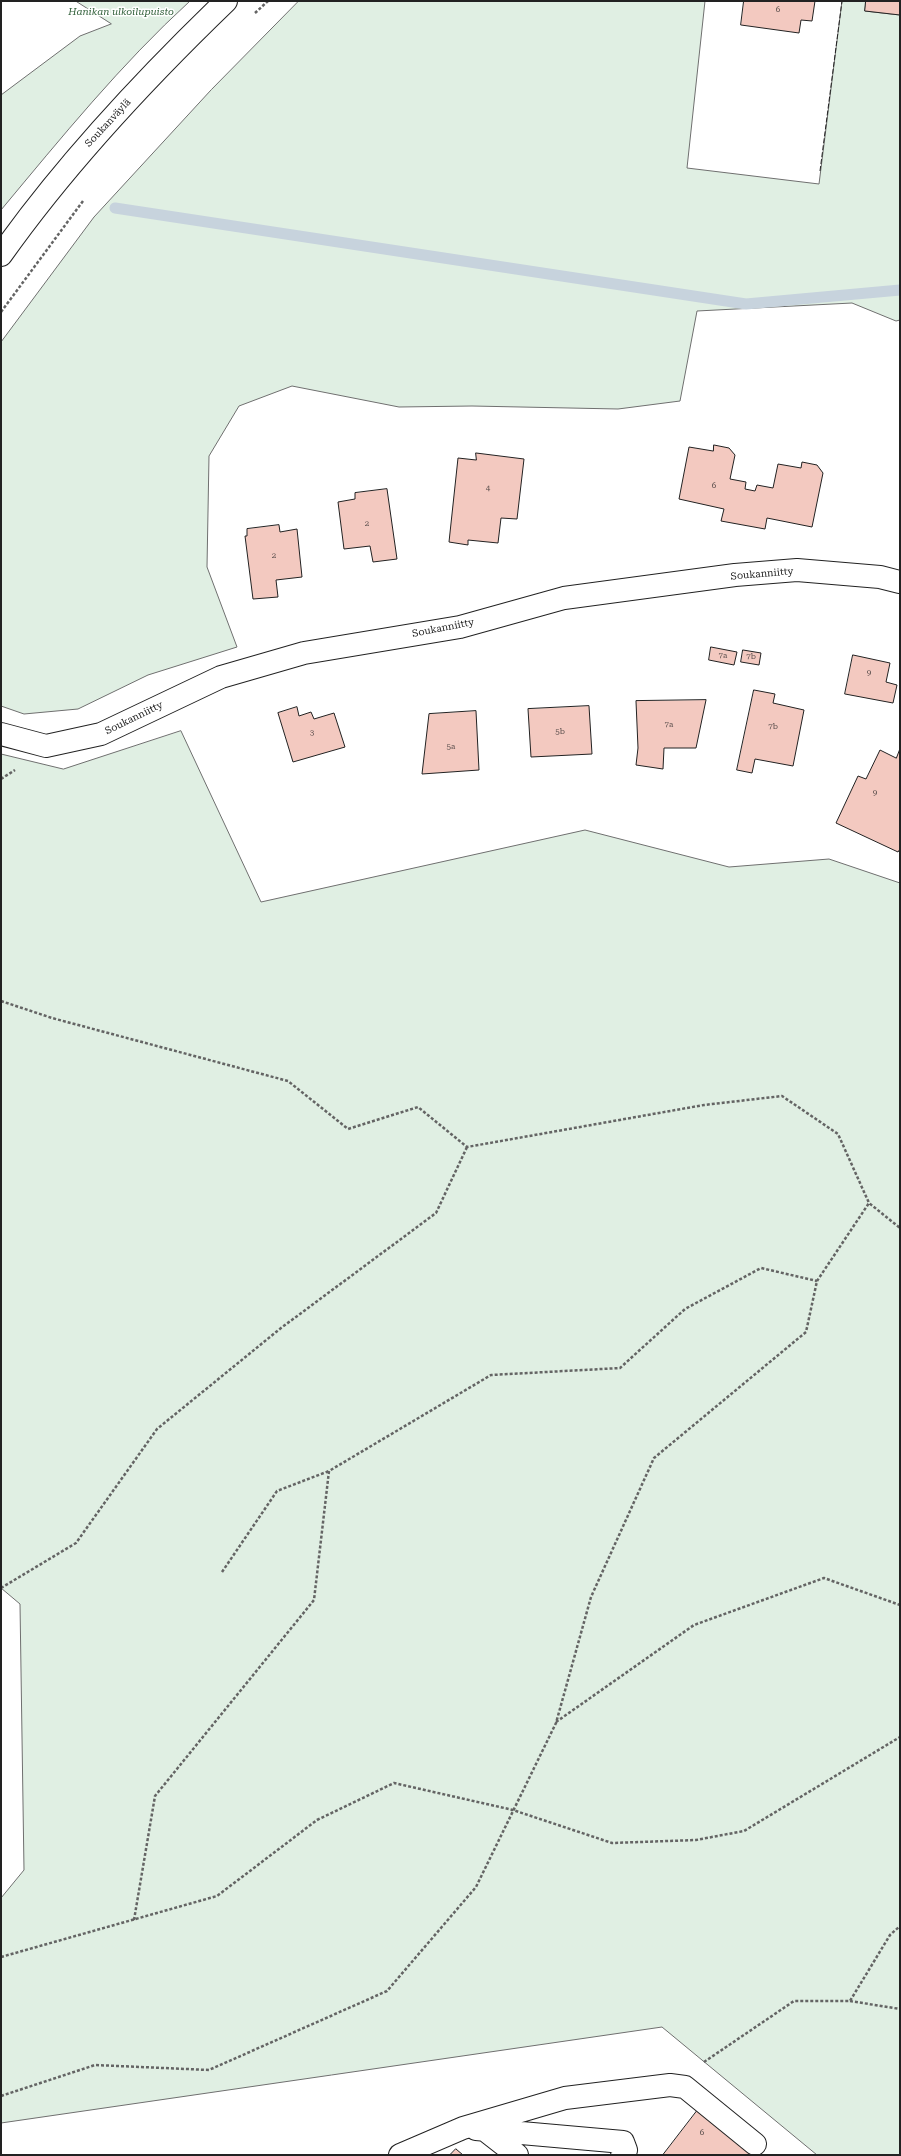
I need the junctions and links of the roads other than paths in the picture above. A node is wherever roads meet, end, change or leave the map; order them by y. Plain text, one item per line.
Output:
1 (226, 1) edge
2 (1, 254) edge
3 (900, 582) edge
4 (1, 734) edge
5 (463, 2128) junction
6 (485, 2130) junction
7 (755, 2144) dead end
8 (400, 2155) edge
9 (517, 2155) edge
10 (622, 2155) edge

1 - 2 street, Soukanväylä
3 - 4 street, Soukanniitty
5 - 6 street
5 - 7 street
5 - 8 street
6 - 9 street
6 - 10 street

